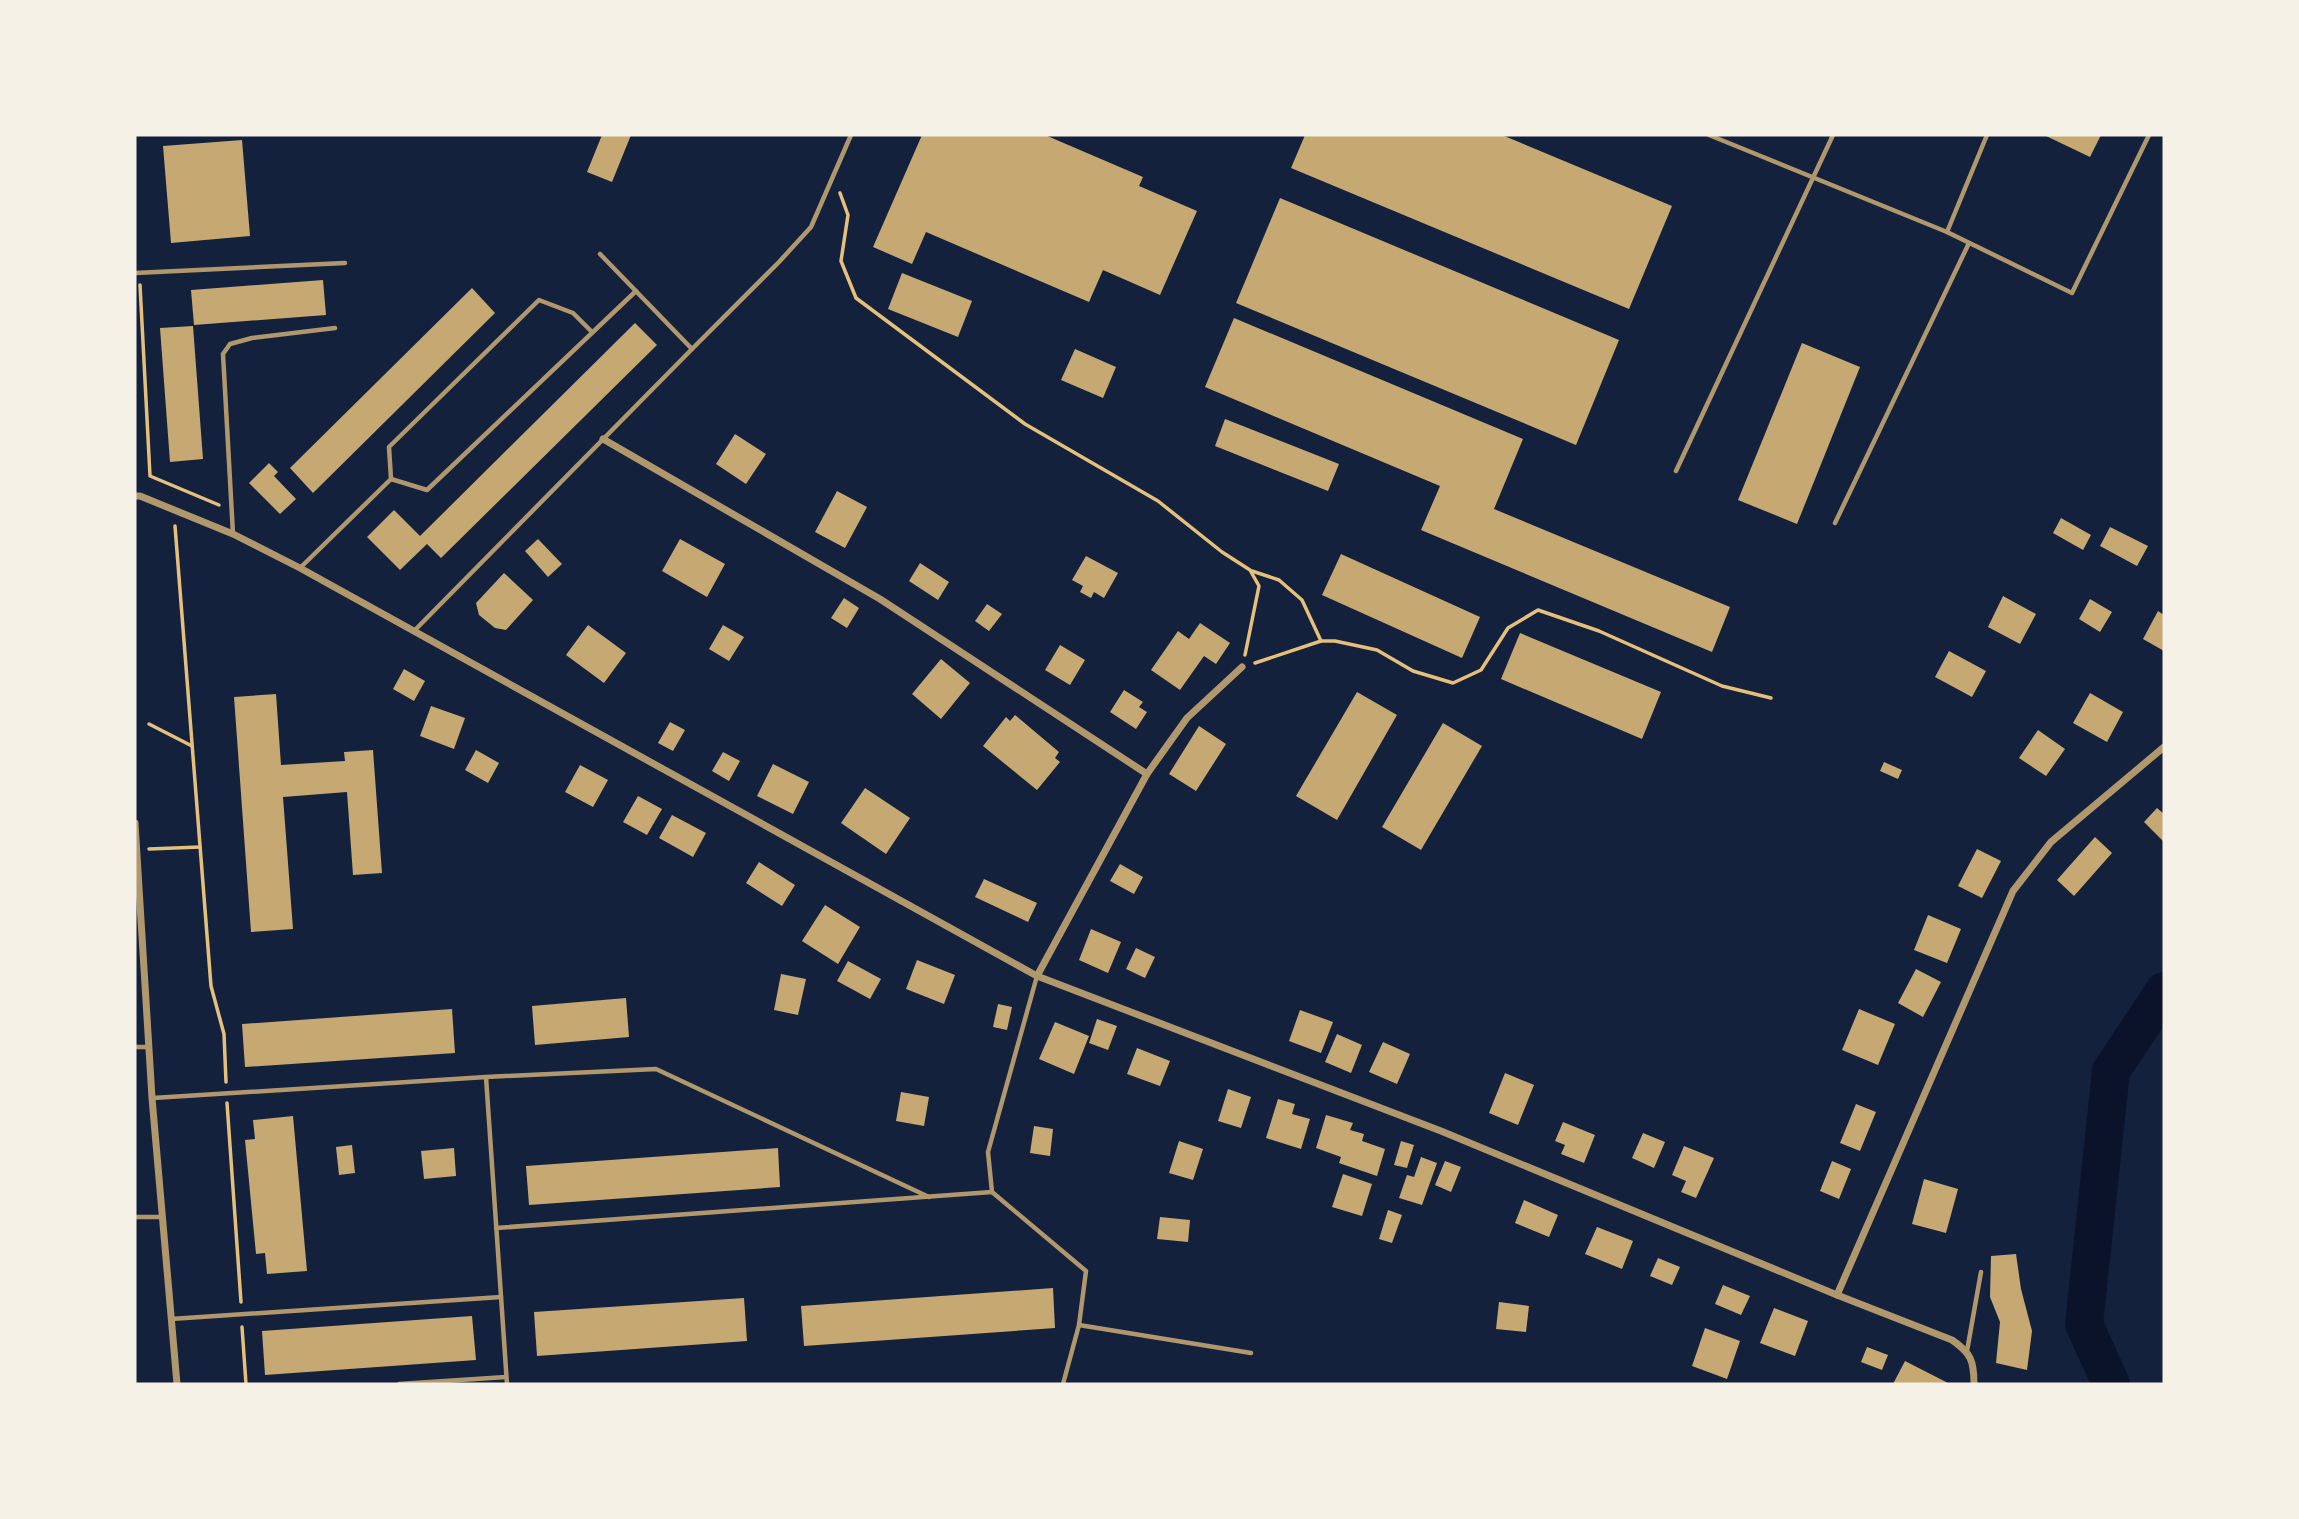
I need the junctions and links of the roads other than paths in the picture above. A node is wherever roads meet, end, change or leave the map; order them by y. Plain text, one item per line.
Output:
1 (851, 135) edge
2 (1709, 135) edge
3 (1833, 135) edge
4 (1987, 135) edge
5 (2150, 135) edge
6 (1813, 179) junction
7 (1947, 232) junction
8 (1969, 243) junction
9 (600, 254) dead end
10 (345, 263) dead end
11 (137, 273) edge
12 (636, 291) junction
13 (335, 328) dead end
14 (592, 332) junction
15 (692, 349) junction
16 (603, 439) junction
17 (1676, 471) dead end
18 (391, 478) junction
19 (135, 496) edge
20 (1835, 523) dead end
21 (233, 534) junction
22 (300, 568) junction
23 (415, 630) junction
24 (1242, 667) road end
25 (2164, 747) edge
26 (1147, 774) junction
27 (135, 823) edge
28 (136, 850) edge
29 (1037, 976) junction
30 (135, 1047) edge
31 (149, 1047) junction
32 (486, 1077) junction
33 (152, 1098) junction
34 (992, 1192) junction
35 (931, 1198) junction
36 (135, 1217) edge
37 (162, 1217) junction
38 (496, 1228) junction
39 (1981, 1272) dead end
40 (1837, 1295) junction
41 (501, 1297) junction
42 (171, 1319) junction
43 (1079, 1325) junction
44 (1968, 1351) junction
45 (1251, 1353) dead end
46 (506, 1377) junction
47 (177, 1384) edge
48 (399, 1384) edge
49 (507, 1384) edge
50 (1063, 1384) edge
51 (1974, 1384) edge

1 - 15 lane
2 - 6 lane
3 - 6 lane
4 - 7 lane
5 - 8 lane
6 - 7 lane
6 - 17 lane
7 - 8 lane
8 - 20 lane
9 - 12 lane
10 - 11 lane
12 - 14 lane
12 - 15 lane
13 - 21 lane
14 - 18 lane
14 - 18 lane
15 - 16 lane
16 - 23 lane
16 - 26 street
18 - 22 lane
19 - 21 street
21 - 22 street
22 - 23 street
23 - 29 street
24 - 26 street
25 - 40 street
26 - 29 street
27 - 28 street
28 - 31 street
29 - 34 lane
29 - 40 street
30 - 31 lane
31 - 33 street
32 - 33 lane
32 - 35 lane
32 - 38 lane
33 - 37 street
34 - 35 lane
34 - 43 lane
35 - 38 lane
36 - 37 lane
37 - 42 street
38 - 41 lane
39 - 44 lane
40 - 44 street
41 - 42 lane
41 - 46 lane
42 - 47 street
43 - 45 lane
43 - 50 lane
44 - 51 street
46 - 48 lane
46 - 49 lane

